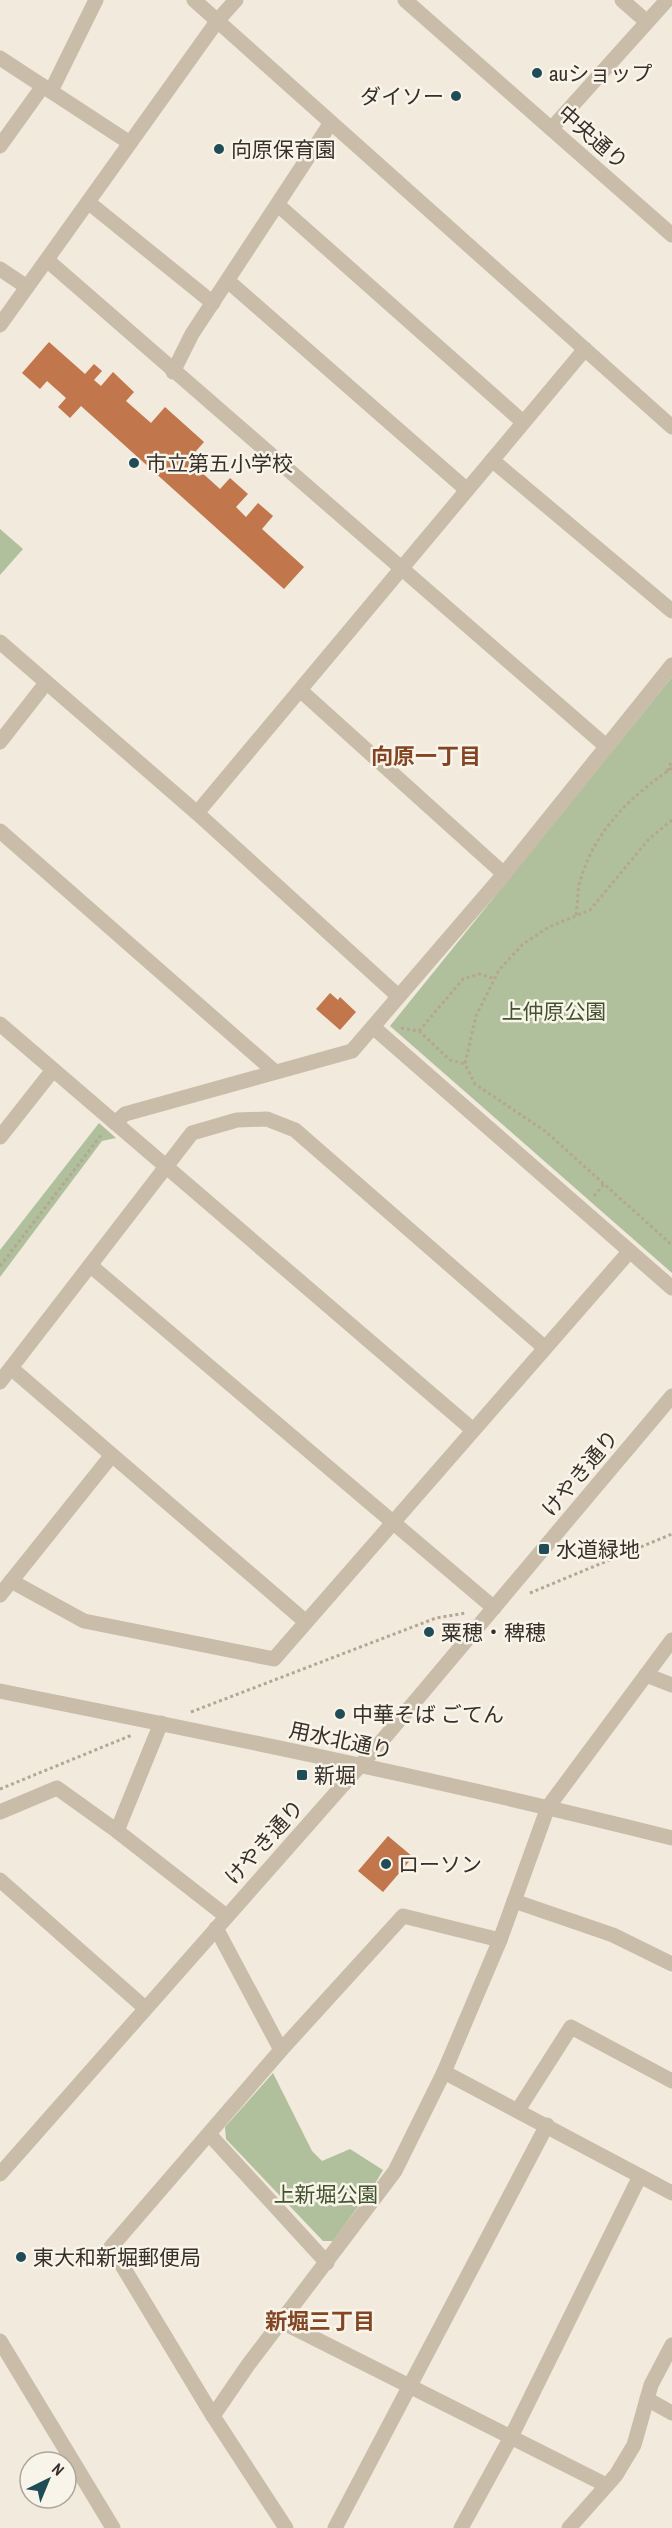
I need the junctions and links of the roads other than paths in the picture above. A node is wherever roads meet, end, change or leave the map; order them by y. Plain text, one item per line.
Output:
1 (96, 0) edge
2 (194, 0) edge
3 (236, 0) edge
4 (405, 0) edge
5 (622, 0) edge
6 (667, 6) edge
7 (218, 20) junction
8 (648, 22) junction
9 (0, 58) edge
10 (47, 88) junction
11 (330, 124) junction
12 (552, 128) junction
13 (130, 143) junction
14 (0, 146) edge
15 (88, 202) junction
16 (278, 204) junction
17 (672, 235) edge
18 (47, 260) junction
19 (0, 269) edge
20 (228, 280) junction
21 (27, 287) junction
22 (213, 303) junction
23 (0, 325) edge
24 (585, 349) junction
25 (173, 372) junction
26 (523, 422) junction
27 (672, 427) edge
28 (492, 460) junction
29 (467, 490) junction
30 (402, 569) junction
31 (672, 611) edge
32 (0, 642) edge
33 (672, 665) edge
34 (46, 682) junction
35 (300, 690) junction
36 (0, 742) edge
37 (606, 747) junction
38 (197, 813) junction
39 (0, 831) edge
40 (504, 874) junction
41 (397, 995) junction
42 (0, 1024) edge
43 (373, 1027) junction
44 (52, 1070) junction
45 (274, 1072) junction
46 (115, 1124) junction
47 (0, 1137) edge
48 (167, 1168) junction
49 (629, 1252) junction
50 (91, 1266) junction
51 (672, 1288) edge
52 (545, 1348) junction
53 (11, 1368) junction
54 (0, 1382) edge
55 (672, 1396) edge
56 (473, 1430) junction
57 (112, 1455) junction
58 (393, 1522) junction
59 (11, 1581) junction
60 (0, 1595) edge
61 (494, 1608) junction
62 (306, 1623) junction
63 (672, 1640) edge
64 (646, 1675) junction
65 (672, 1685) edge
66 (0, 1691) edge
67 (162, 1723) junction
68 (360, 1765) junction
69 (548, 1807) junction
70 (0, 1812) edge
71 (117, 1831) junction
72 (672, 1838) edge
73 (0, 1880) edge
74 (514, 1901) junction
75 (221, 1922) junction
76 (500, 1940) junction
77 (672, 1964) edge
78 (146, 2008) junction
79 (281, 2050) junction
80 (444, 2072) junction
81 (672, 2080) edge
82 (518, 2110) junction
83 (547, 2125) junction
84 (209, 2134) junction
85 (0, 2174) edge
86 (640, 2176) junction
87 (672, 2193) edge
88 (327, 2263) junction
89 (282, 2322) junction
90 (0, 2341) edge
91 (672, 2345) edge
92 (5, 2362) edge
93 (410, 2387) junction
94 (647, 2399) junction
95 (672, 2413) edge
96 (213, 2416) junction
97 (511, 2437) junction
98 (606, 2485) junction
99 (113, 2528) edge
100 (286, 2528) edge
101 (335, 2528) edge
102 (461, 2528) edge
103 (569, 2528) edge

1 - 10 street
2 - 7 street
3 - 7 street
4 - 12 street, 中央通り
5 - 8 street
6 - 8 street
7 - 11 street
7 - 13 street
8 - 12 street
9 - 10 street
10 - 13 street
10 - 14 street
11 - 16 street
11 - 24 street
12 - 17 street, 中央通り
13 - 15 street
15 - 18 street
15 - 22 street
16 - 20 street
16 - 26 street
18 - 21 street
18 - 25 street
19 - 21 street
20 - 22 street
20 - 29 street
21 - 23 street
22 - 25 street
24 - 26 street
24 - 27 street
25 - 30 street
26 - 28 street
28 - 29 street
28 - 31 street
29 - 30 street
30 - 35 street
30 - 37 street
32 - 34 street
33 - 37 street
34 - 36 street
34 - 38 street
35 - 38 street
35 - 40 street
37 - 40 street
38 - 41 street
39 - 45 street
40 - 41 street
41 - 43 street
42 - 44 street
43 - 45 street
43 - 49 street
44 - 46 street
44 - 47 street
45 - 46 street
46 - 48 street
48 - 50 street
48 - 52 street
48 - 56 street
49 - 51 street
49 - 52 street
50 - 53 street
50 - 58 street
52 - 56 street
53 - 54 street
53 - 57 street
55 - 61 street, けやき通り
56 - 58 street
57 - 59 street
57 - 62 street
58 - 61 street
58 - 62 street
59 - 60 street
59 - 62 street
61 - 68 street, けやき通り
63 - 64 street
64 - 65 street
64 - 69 street
66 - 67 street, 用水北通り
67 - 68 street, 用水北通り
67 - 71 street
68 - 69 street, 用水北通り
68 - 75 street, けやき通り
69 - 72 street, 用水北通り
69 - 74 street
70 - 71 street
71 - 75 street
73 - 78 street
74 - 76 street
74 - 77 street
75 - 78 street, けやき通り
75 - 79 street
76 - 79 street
76 - 80 street
78 - 85 street, けやき通り
79 - 84 street
80 - 82 street
80 - 88 street
81 - 82 street
82 - 83 street
83 - 86 street
83 - 93 street
84 - 88 street
84 - 96 street
86 - 87 street
86 - 97 street
88 - 89 street
89 - 93 street
89 - 96 street
90 - 92 street
91 - 94 street
92 - 99 street
93 - 97 street
93 - 101 street
94 - 95 street
94 - 98 street
96 - 100 street
97 - 98 street
97 - 102 street
98 - 103 street

